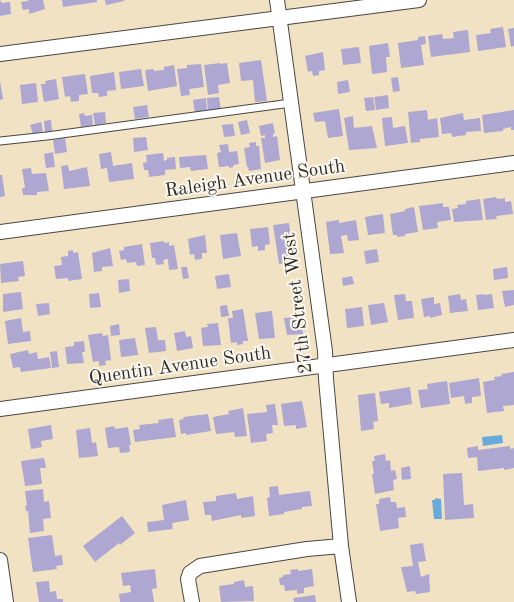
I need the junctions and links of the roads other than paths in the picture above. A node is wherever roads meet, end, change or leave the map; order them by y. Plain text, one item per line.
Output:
1 (277, 0) edge
2 (419, 0) edge
3 (280, 18) junction
4 (0, 54) edge
5 (292, 103) junction
6 (0, 141) edge
7 (514, 163) edge
8 (304, 191) junction
9 (0, 232) edge
10 (514, 340) edge
11 (326, 365) junction
12 (0, 409) edge
13 (341, 546) junction
14 (0, 560) edge
15 (2, 586) edge
16 (6, 602) edge
17 (192, 602) edge
18 (349, 602) edge

1 - 3 street, 27th Street West
2 - 3 street
3 - 4 street
3 - 5 street, 27th Street West
5 - 6 lane
5 - 8 street, 27th Street West
7 - 8 street, Raleigh Avenue South
8 - 9 street, Raleigh Avenue South
8 - 11 street, 27th Street West
10 - 11 street, Quentin Avenue South
11 - 12 street, Quentin Avenue South
11 - 13 street, 27th Street West
13 - 17 street
13 - 18 street, 27th Street West
14 - 15 street
15 - 16 street

